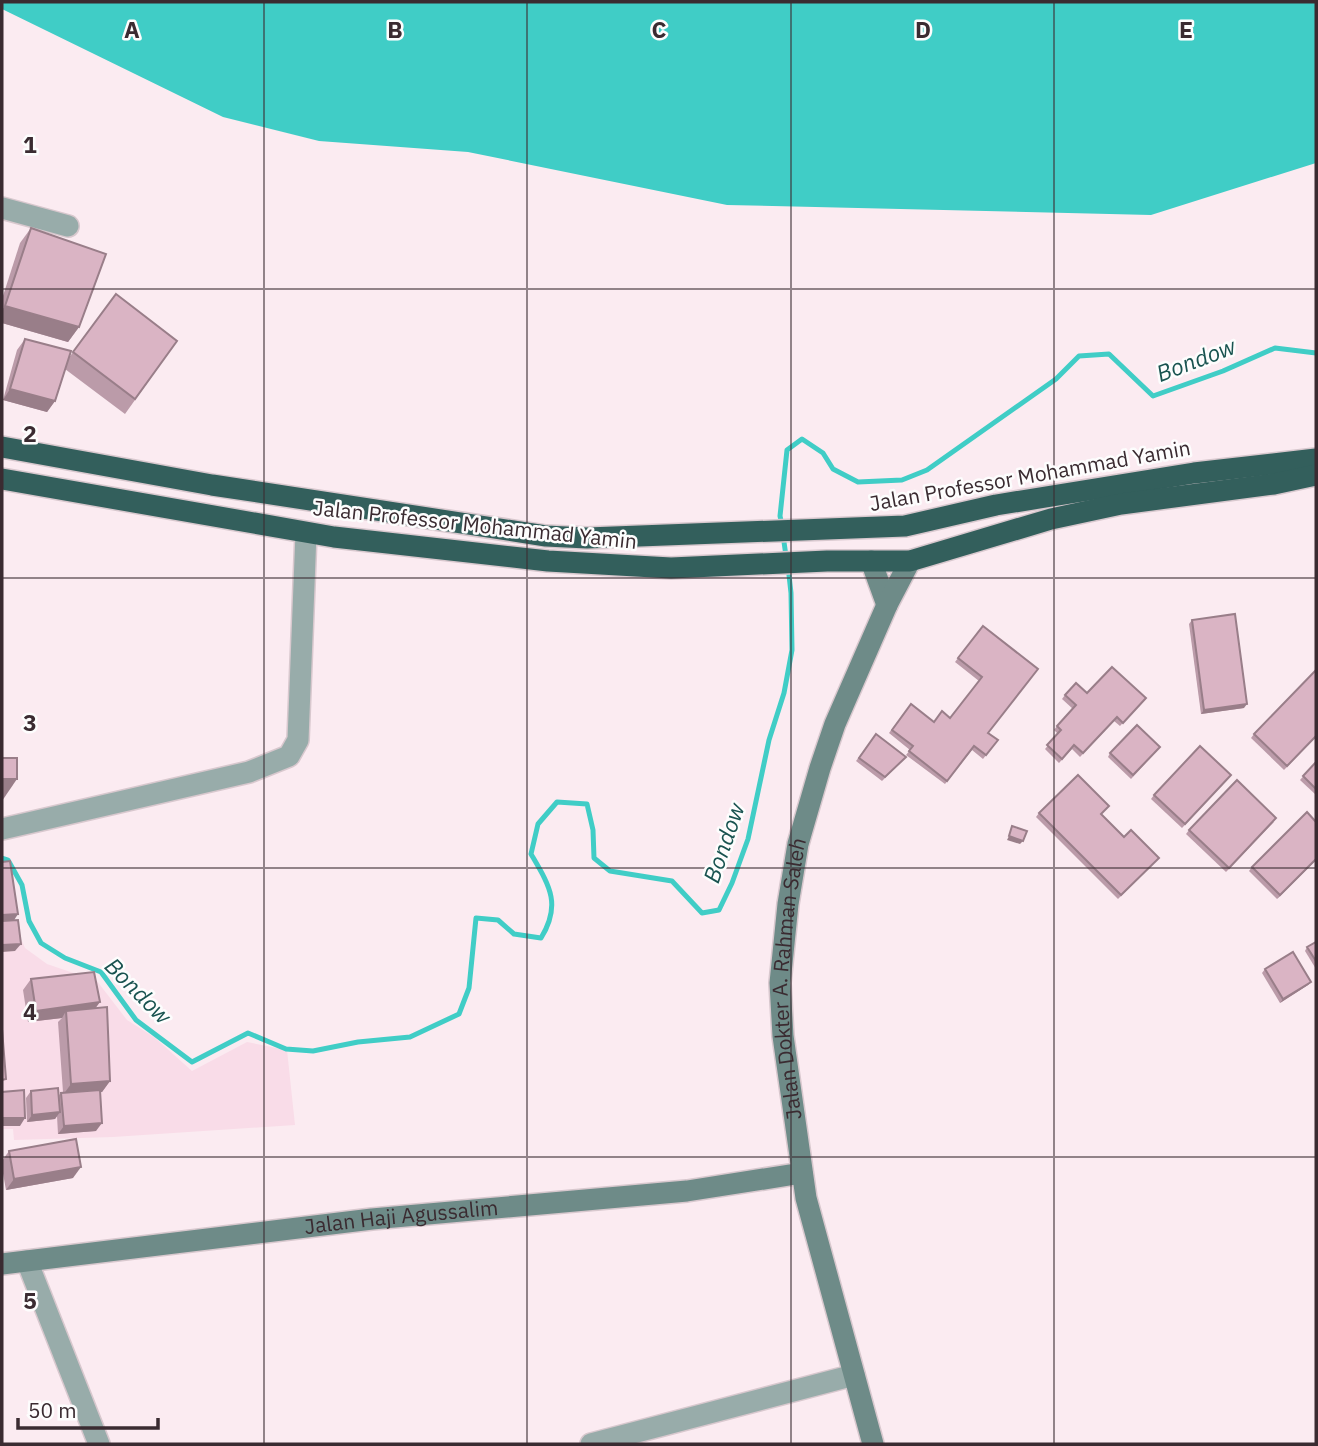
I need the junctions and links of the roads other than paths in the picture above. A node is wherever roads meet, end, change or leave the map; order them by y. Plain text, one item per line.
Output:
1 (2, 208) edge
2 (68, 226) dead end
3 (2, 447) edge
4 (1316, 459) edge
5 (1316, 475) edge
6 (2, 479) edge
7 (212, 485) junction
8 (209, 514) junction
9 (306, 533) junction
10 (871, 561) junction
11 (910, 561) junction
12 (887, 605) junction
13 (2, 829) edge
14 (802, 1173) junction
15 (27, 1261) junction
16 (2, 1264) edge
17 (853, 1375) junction
18 (99, 1444) edge
19 (591, 1444) edge
20 (873, 1444) edge

1 - 2 street
3 - 7 highway, Jalan Professor Mohammad Yamin
4 - 7 highway, Jalan Professor Mohammad Yamin
5 - 11 highway, Jalan Professor Mohammad Yamin
6 - 8 highway, Jalan Professor Mohammad Yamin
7 - 8 highway
8 - 9 highway, Jalan Professor Mohammad Yamin
9 - 10 highway, Jalan Professor Mohammad Yamin
9 - 13 street
10 - 11 highway, Jalan Professor Mohammad Yamin
10 - 12 main road
11 - 12 main road, Jalan Dokter A. Rahman Saleh
12 - 14 main road, Jalan Dokter A. Rahman Saleh
14 - 15 main road, Jalan Haji Agussalim
14 - 17 main road, Jalan Dokter A. Rahman Saleh
15 - 16 main road, Jalan Haji Agussalim
15 - 18 street
17 - 19 street
17 - 20 main road, Jalan Dokter A. Rahman Saleh

